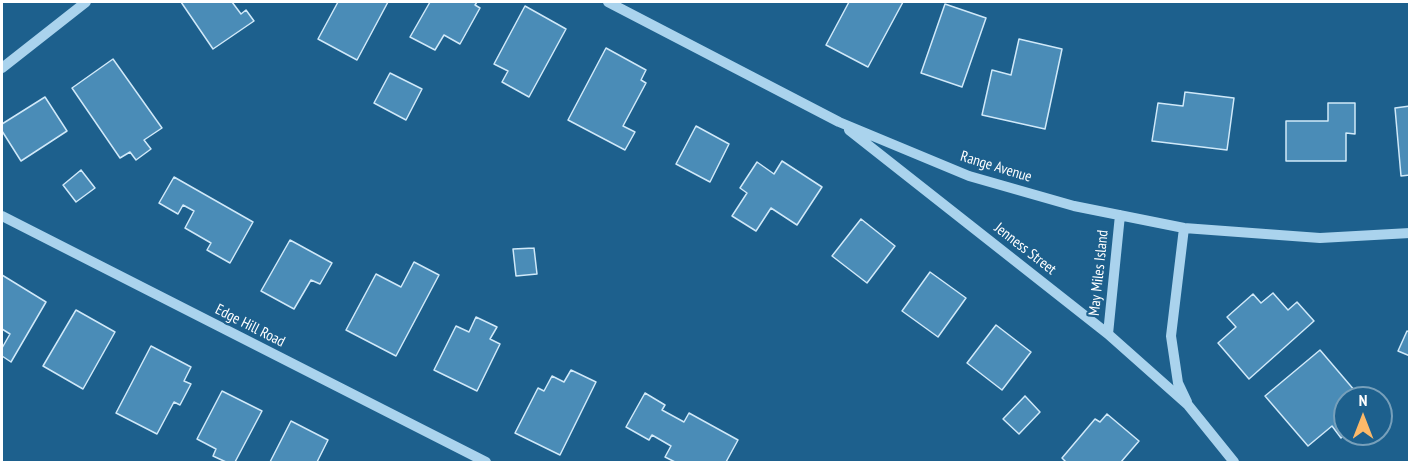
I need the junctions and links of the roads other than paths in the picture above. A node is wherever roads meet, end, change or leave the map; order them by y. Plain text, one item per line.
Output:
1 (86, 2) edge
2 (608, 2) edge
3 (2, 68) edge
4 (839, 122) junction
5 (1120, 215) junction
6 (2, 216) edge
7 (1184, 228) junction
8 (1410, 233) edge
9 (1108, 334) junction
10 (1188, 405) junction
11 (486, 462) edge
12 (1234, 462) edge

1 - 3 street
2 - 4 street, Range Avenue
4 - 5 street, Range Avenue
4 - 9 street, Jenness Street
5 - 7 street, Range Avenue
5 - 9 street, May Miles Island
6 - 11 street, Edge Hill Road
7 - 8 street, Range Avenue
7 - 10 street, Jenness Street
9 - 10 street, Jenness Street
10 - 12 street, Jenness Street

